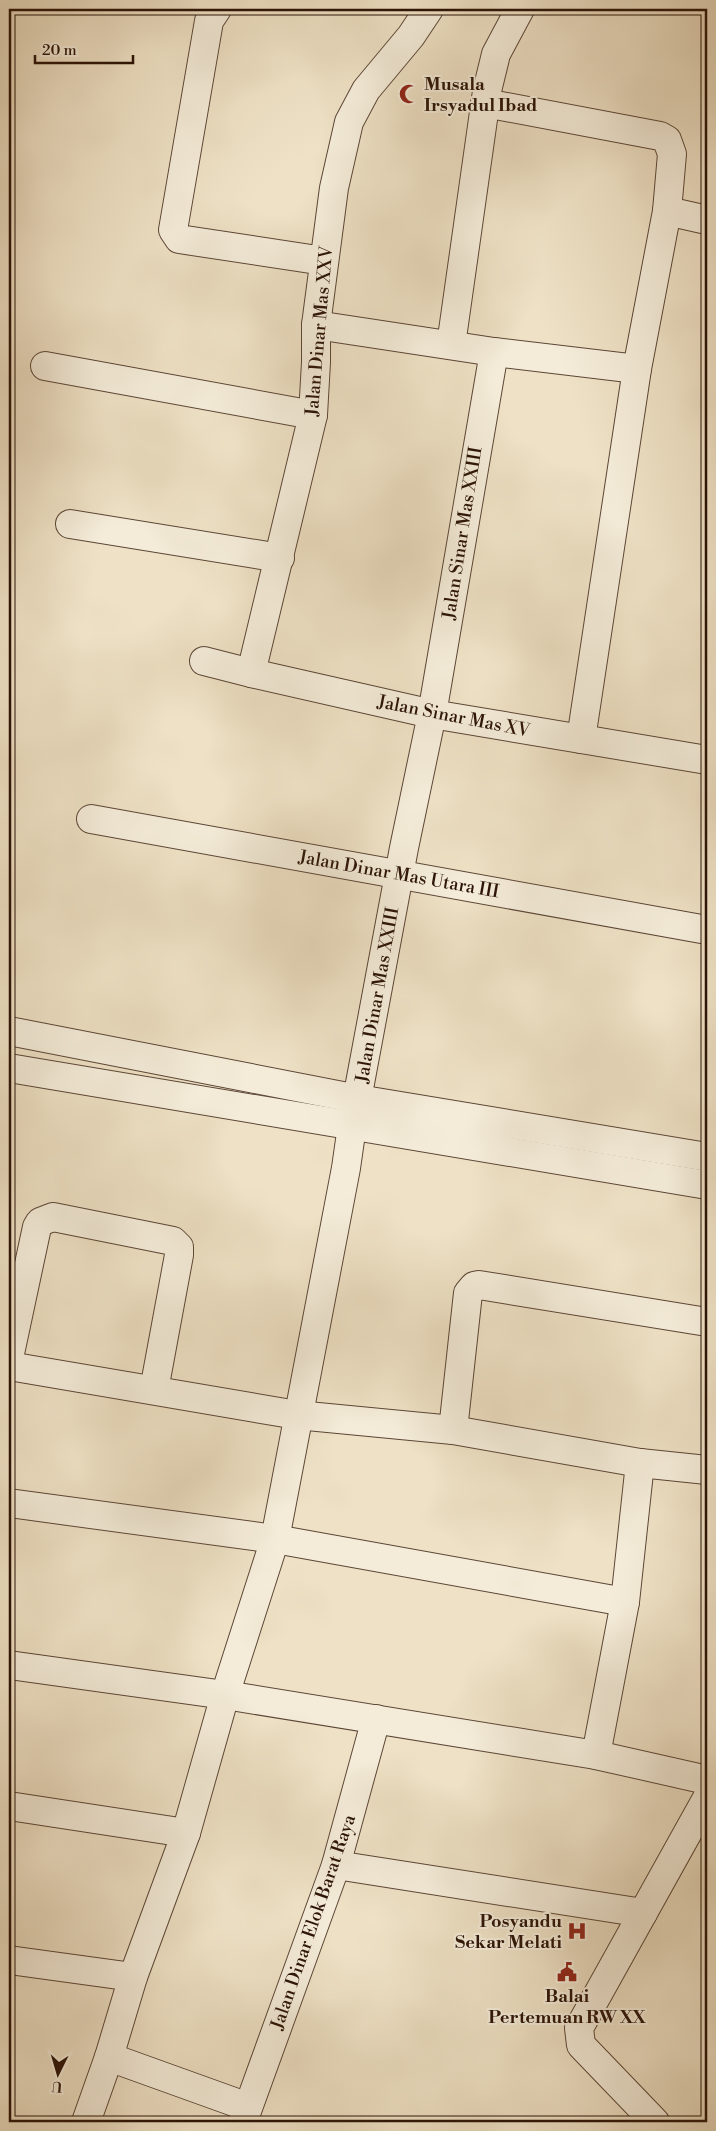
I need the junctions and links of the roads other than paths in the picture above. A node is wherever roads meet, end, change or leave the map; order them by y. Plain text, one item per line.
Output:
1 (217, 9) edge
2 (520, 9) edge
3 (423, 10) edge
4 (485, 103) junction
5 (667, 211) junction
6 (707, 220) edge
7 (324, 261) junction
8 (316, 325) junction
9 (451, 345) junction
10 (494, 352) junction
11 (45, 366) dead end
12 (637, 369) junction
13 (313, 415) junction
14 (70, 524) dead end
15 (280, 558) junction
16 (204, 660) dead end
17 (251, 673) junction
18 (432, 714) junction
19 (581, 739) junction
20 (707, 760) edge
21 (91, 819) dead end
22 (399, 874) junction
23 (707, 930) edge
24 (9, 1031) edge
25 (9, 1068) edge
26 (358, 1099) junction
27 (352, 1126) junction
28 (707, 1157) edge
29 (707, 1185) edge
30 (707, 1322) edge
31 (9, 1358) edge
32 (9, 1366) edge
33 (154, 1390) junction
34 (297, 1415) junction
35 (453, 1430) junction
36 (640, 1463) junction
37 (707, 1470) edge
38 (9, 1504) edge
39 (275, 1539) junction
40 (624, 1602) junction
41 (9, 1664) edge
42 (225, 1695) junction
43 (376, 1720) junction
44 (596, 1755) junction
45 (707, 1780) edge
46 (707, 1798) edge
47 (9, 1806) edge
48 (186, 1834) junction
49 (336, 1865) junction
50 (643, 1913) junction
51 (9, 1960) edge
52 (133, 1978) junction
53 (109, 2057) junction
54 (246, 2115) edge
55 (86, 2122) edge
56 (655, 2122) edge

1 - 7 street
2 - 4 street
3 - 7 street, Jalan Dinar Mas XXV
4 - 5 street
4 - 9 street
5 - 6 street
5 - 12 street
7 - 8 street, Jalan Dinar Mas XXV
8 - 9 street
8 - 13 street, Jalan Dinar Mas XXV
9 - 10 street
10 - 12 street
10 - 18 street, Jalan Sinar Mas XXIII
11 - 13 street
12 - 19 street
13 - 15 street, Jalan Dinar Mas XXV
14 - 15 street
15 - 17 street, Jalan Dinar Mas XXV
16 - 17 street, Jalan Sinar Mas XV
17 - 18 street, Jalan Sinar Mas XV
18 - 19 street, Jalan Sinar Mas XV
18 - 22 street, Jalan Dinar Mas XXIII
19 - 20 street, Jalan Sinar Mas XV
21 - 22 street, Jalan Dinar Mas Utara III
22 - 23 street, Jalan Dinar Mas Utara III
22 - 26 street, Jalan Dinar Mas XXIII
24 - 26 street
25 - 27 street
26 - 27 street, Jalan Dinar Mas XXIII
26 - 28 street
27 - 29 street
27 - 34 street, Jalan Dinar Mas XXIII
30 - 35 street
31 - 33 street
32 - 33 street
33 - 34 street
34 - 35 street
34 - 39 street, Jalan Dinar Mas XXIII
35 - 36 street
36 - 37 street
36 - 40 street
38 - 39 street
39 - 40 street
39 - 42 street, Jalan Dinar Mas XXIII
40 - 44 street
41 - 42 street
42 - 43 street
42 - 48 street, Jalan Dinar Mas XXIII
43 - 44 street
43 - 49 street, Jalan Dinar Elok Barat Raya
44 - 45 street
46 - 50 street
47 - 48 street
48 - 52 street, Jalan Dinar Mas XXIII
49 - 50 street
49 - 54 street, Jalan Dinar Elok Barat Raya
50 - 56 street
51 - 52 street
52 - 53 street, Jalan Dinar Mas XXIII
53 - 54 street
53 - 55 street, Jalan Dinar Mas XXIII

